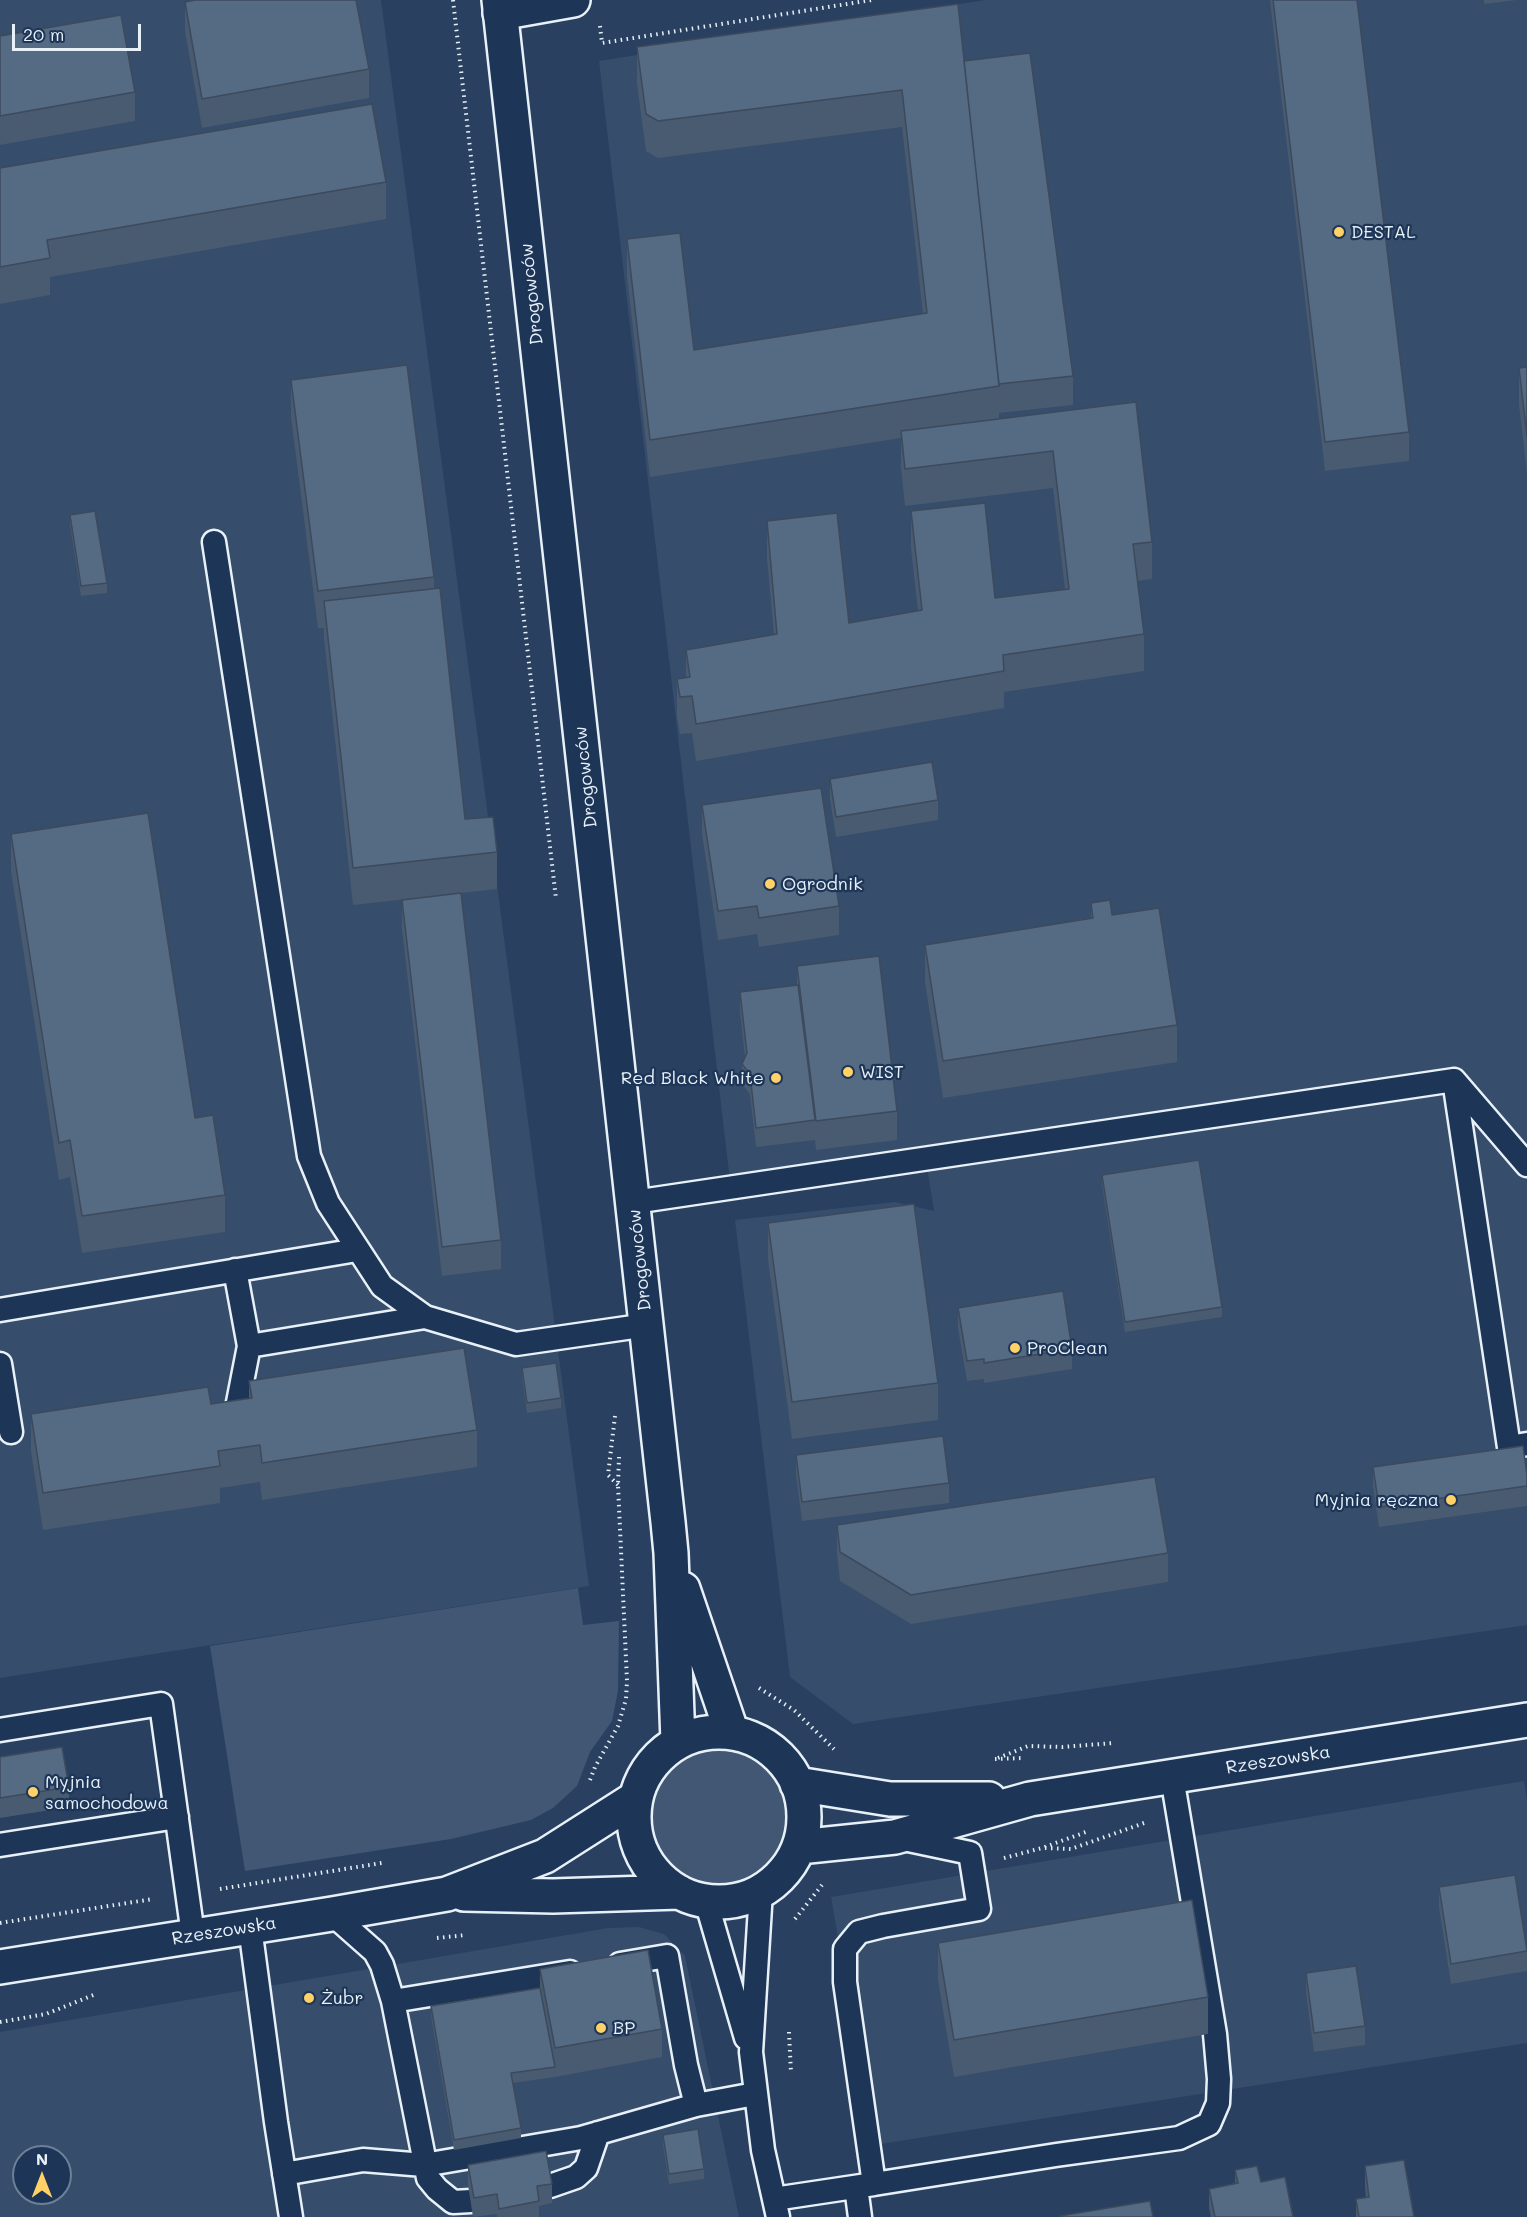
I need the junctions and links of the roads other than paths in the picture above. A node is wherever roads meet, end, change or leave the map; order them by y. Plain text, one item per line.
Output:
1 (499, 6) edge
2 (586, 10) edge
3 (213, 542) dead end
4 (1454, 1080) junction
5 (1527, 1165) edge
6 (634, 1202) junction
7 (357, 1250) junction
8 (235, 1270) junction
9 (0, 1310) edge
10 (425, 1317) junction
11 (647, 1325) junction
12 (249, 1346) junction
13 (0, 1364) edge
14 (11, 1432) dead end
15 (231, 1438) edge
16 (1527, 1444) edge
17 (671, 1553) junction
18 (1527, 1720) edge
19 (0, 1730) edge
20 (732, 1733) junction
21 (678, 1742) junction
22 (1172, 1777) junction
23 (797, 1784) junction
24 (636, 1798) junction
25 (1030, 1799) junction
26 (177, 1817) junction
27 (895, 1837) junction
28 (0, 1845) edge
29 (798, 1846) junction
30 (761, 1891) junction
31 (447, 1894) junction
32 (693, 1897) junction
33 (332, 1914) junction
34 (250, 1927) junction
35 (193, 1935) junction
36 (0, 1967) edge
37 (393, 2001) junction
38 (751, 2052) junction
39 (755, 2094) junction
40 (696, 2105) junction
41 (598, 2133) junction
42 (424, 2165) junction
43 (284, 2174) junction
44 (865, 2185) junction
45 (549, 2186) edge
46 (471, 2201) edge
47 (776, 2208) edge
48 (291, 2217) edge
49 (860, 2217) edge

1 - 2 street
1 - 6 street, Drogowców
3 - 7 lane
4 - 5 lane
4 - 6 lane
4 - 16 lane
6 - 11 street, Drogowców
7 - 8 lane
7 - 10 lane
8 - 9 lane
8 - 12 lane
10 - 11 lane
10 - 12 lane
11 - 17 street, Drogowców
12 - 15 lane
13 - 14 lane
17 - 20 street, Drogowców
17 - 21 street, Drogowców
18 - 22 street, Rzeszowska
19 - 26 lane
20 - 21 street
20 - 23 street
21 - 24 street
22 - 25 street, Rzeszowska
22 - 44 lane
23 - 25 street, Rzeszowska
23 - 29 street
24 - 31 street, Rzeszowska
24 - 32 street
25 - 27 street, Rzeszowska
26 - 28 lane
26 - 35 lane
27 - 29 street, Rzeszowska
27 - 44 lane
29 - 30 street
30 - 32 street
30 - 38 lane
31 - 32 street, Rzeszowska
31 - 33 street, Rzeszowska
32 - 38 lane
33 - 34 street, Rzeszowska
33 - 37 lane
34 - 35 street, Rzeszowska
34 - 43 lane
35 - 36 street, Rzeszowska
37 - 40 lane
37 - 42 lane
38 - 39 lane
39 - 40 lane
39 - 47 lane
40 - 41 lane
41 - 42 lane
41 - 45 lane
42 - 43 lane
42 - 46 lane
43 - 48 lane
44 - 47 lane
44 - 49 lane

